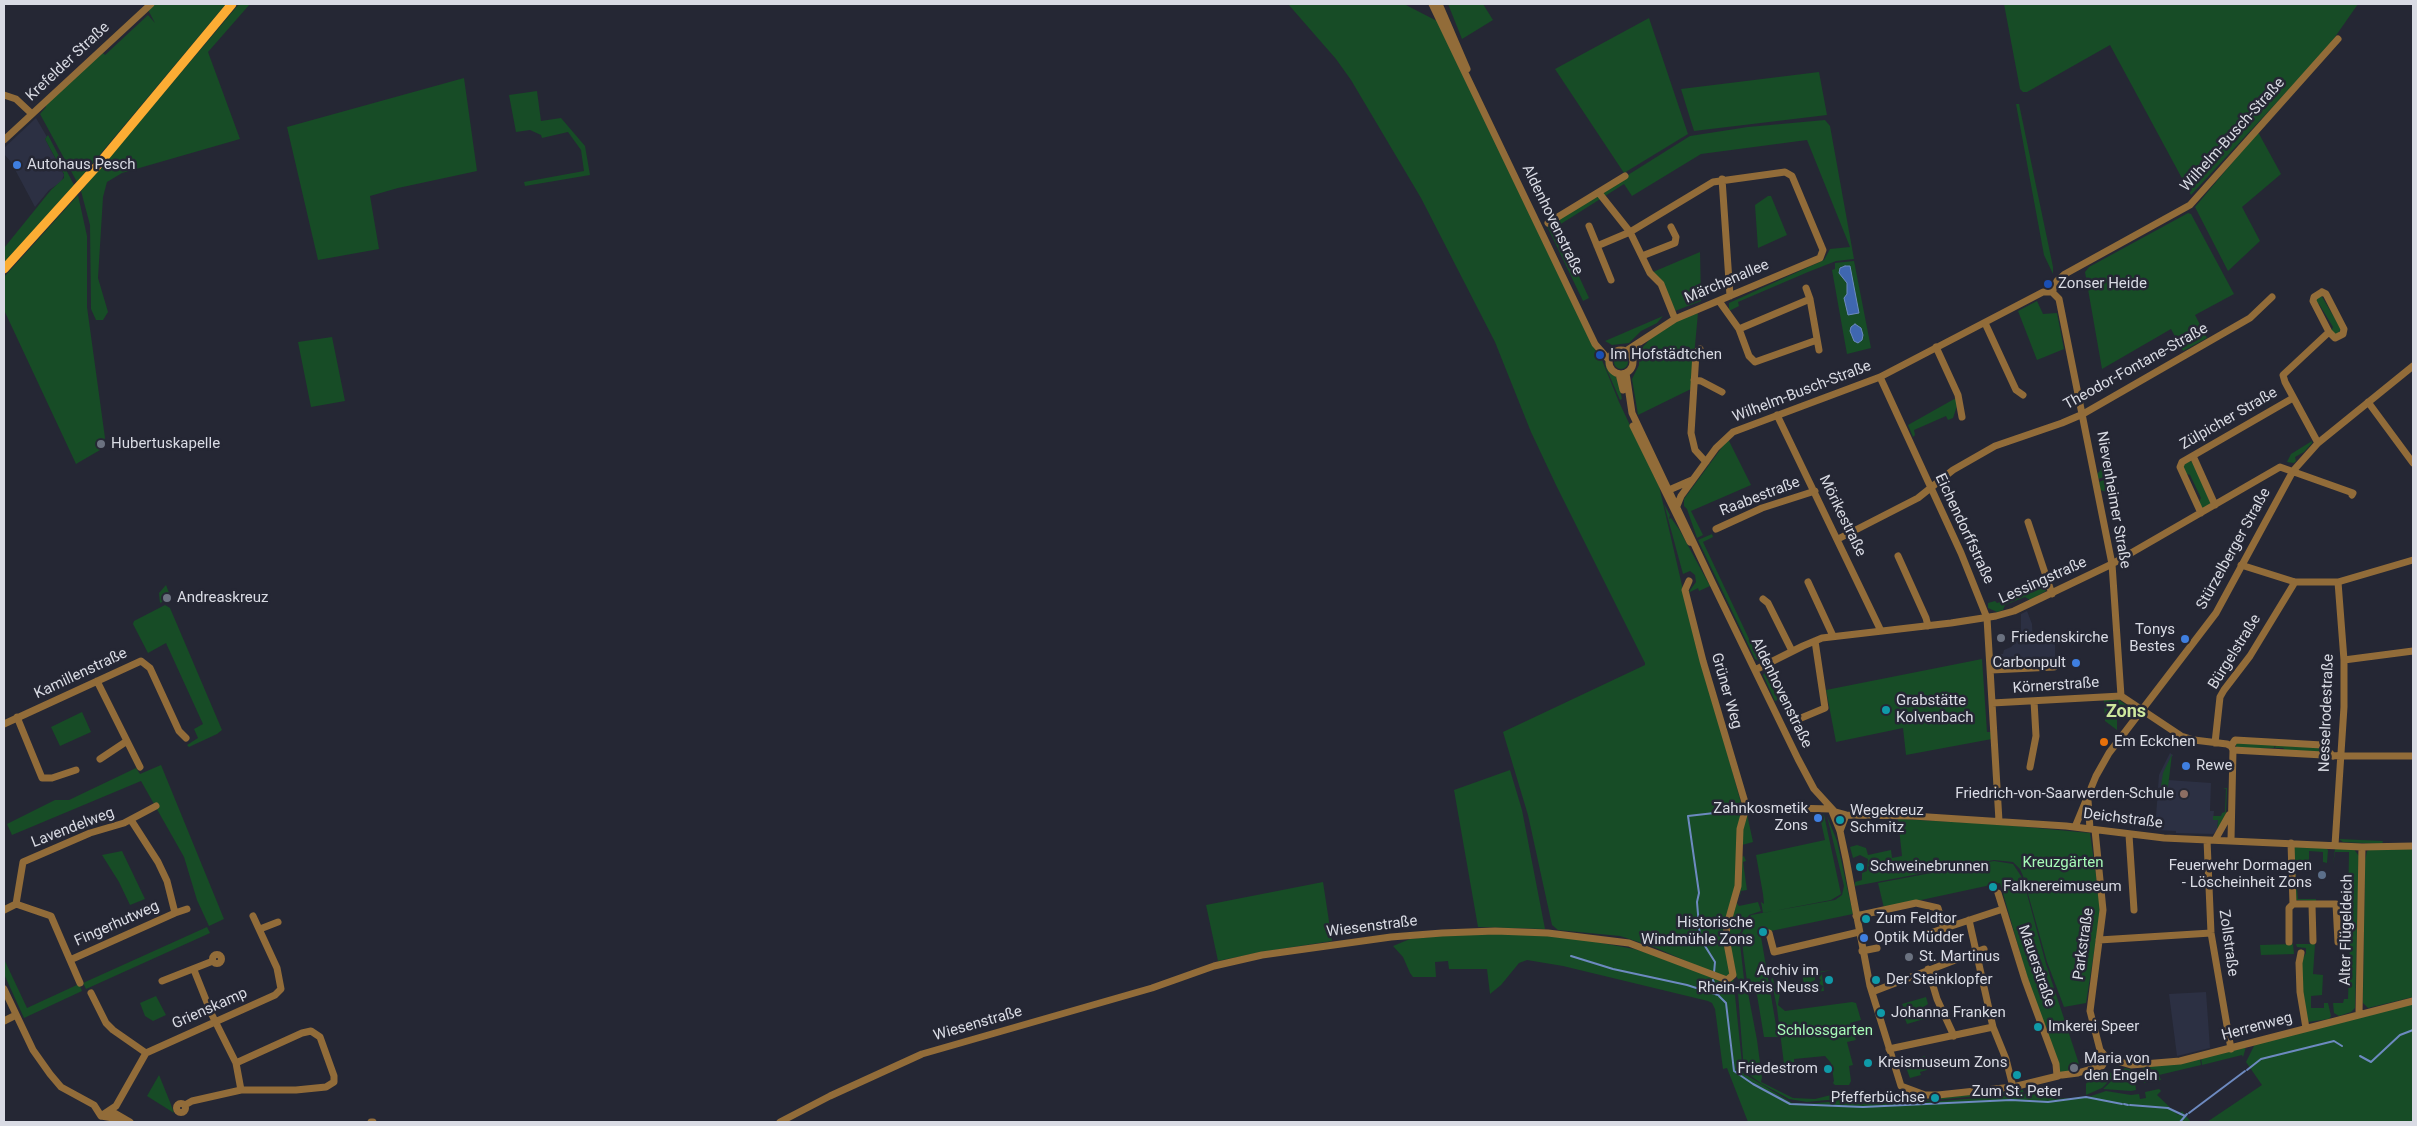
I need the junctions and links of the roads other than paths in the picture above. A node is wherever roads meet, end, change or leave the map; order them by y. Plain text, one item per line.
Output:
1 (150, 4) edge
2 (232, 4) edge
3 (1432, 4) edge
4 (1439, 4) edge
5 (2338, 39) dead end
6 (4, 95) edge
7 (32, 114) junction
8 (1487, 118) junction
9 (4, 140) edge
10 (1625, 176) dead end
11 (1722, 179) junction
12 (1600, 193) junction
13 (1548, 223) dead end
14 (1589, 226) dead end
15 (1671, 227) dead end
16 (1630, 232) junction
17 (1597, 246) junction
18 (1642, 256) junction
19 (4, 269) edge
20 (1611, 280) dead end
21 (1806, 288) dead end
22 (2052, 292) junction
23 (1730, 296) junction
24 (2272, 297) dead end
25 (1810, 299) junction
26 (1719, 301) junction
27 (1675, 319) junction
28 (1985, 323) junction
29 (1739, 329) junction
30 (2329, 332) junction
31 (1592, 335) junction
32 (1644, 339) junction
33 (1817, 340) junction
34 (1936, 348) junction
35 (1700, 349) dead end
36 (1819, 350) dead end
37 (1614, 352) junction
38 (1626, 352) junction
39 (1632, 358) junction
40 (1609, 360) junction
41 (2413, 366) edge
42 (1622, 373) junction
43 (1880, 377) junction
44 (1694, 380) junction
45 (1722, 392) dead end
46 (2023, 395) dead end
47 (2293, 398) junction
48 (2368, 402) junction
49 (2083, 414) junction
50 (1777, 415) junction
51 (1962, 417) dead end
52 (2318, 443) junction
53 (2193, 456) junction
54 (1706, 462) junction
55 (2413, 463) edge
56 (2293, 471) junction
57 (1693, 480) junction
58 (1930, 489) junction
59 (1814, 491) junction
60 (1684, 493) junction
61 (1669, 494) junction
62 (2352, 495) dead end
63 (2215, 505) junction
64 (1678, 506) junction
65 (2201, 513) junction
66 (2028, 522) dead end
67 (1716, 530) dead end
68 (1838, 539) junction
69 (1898, 556) dead end
70 (2413, 560) edge
71 (2112, 564) junction
72 (2241, 565) junction
73 (1689, 581) dead end
74 (1808, 582) dead end
75 (2295, 582) junction
76 (2338, 582) junction
77 (1713, 584) junction
78 (2052, 594) junction
79 (1763, 599) dead end
80 (1987, 618) junction
81 (1928, 626) junction
82 (1882, 631) junction
83 (1833, 636) junction
84 (1815, 641) junction
85 (1792, 651) junction
86 (2413, 651) edge
87 (2344, 660) junction
88 (2054, 667) dead end
89 (1755, 670) junction
90 (1991, 670) junction
91 (97, 681) junction
92 (2121, 696) junction
93 (2034, 701) junction
94 (1992, 704) junction
95 (2141, 708) junction
96 (17, 717) junction
97 (1794, 721) dead end
98 (4, 724) edge
99 (186, 738) dead end
100 (127, 741) junction
101 (2215, 742) junction
102 (2232, 748) junction
103 (2337, 756) junction
104 (2413, 756) edge
105 (100, 759) dead end
106 (140, 766) dead end
107 (2030, 767) dead end
108 (76, 770) dead end
109 (2089, 795) junction
110 (156, 806) dead end
111 (1747, 809) junction
112 (1831, 809) junction
113 (2230, 813) junction
114 (1846, 815) junction
115 (131, 820) junction
116 (1998, 821) junction
117 (2076, 827) junction
118 (2093, 829) junction
119 (1840, 831) junction
120 (2129, 835) junction
121 (2211, 840) junction
122 (2231, 840) junction
123 (2291, 842) junction
124 (2335, 845) junction
125 (2362, 846) junction
126 (2413, 846) edge
127 (1998, 893) dead end
128 (16, 904) junction
129 (2293, 904) junction
130 (2312, 905) junction
131 (187, 909) dead end
132 (2003, 909) junction
133 (4, 910) edge
134 (2134, 910) dead end
135 (58, 911) dead end
136 (176, 913) junction
137 (51, 916) junction
138 (253, 916) dead end
139 (1856, 916) junction
140 (1969, 920) junction
141 (278, 922) dead end
142 (1944, 929) junction
143 (260, 930) junction
144 (1859, 932) junction
145 (2211, 933) junction
146 (1769, 934) dead end
147 (1921, 936) dead end
148 (2099, 940) junction
149 (2290, 942) dead end
150 (2313, 942) dead end
151 (2338, 942) dead end
152 (1877, 948) dead end
153 (1980, 950) junction
154 (1862, 951) junction
155 (2301, 953) dead end
156 (70, 960) junction
157 (213, 961) dead end
158 (1928, 969) junction
159 (194, 970) junction
160 (162, 981) dead end
161 (80, 983) dead end
162 (4, 989) edge
163 (1872, 992) junction
164 (91, 993) dead end
165 (2413, 1001) edge
166 (2359, 1014) junction
167 (16, 1015) junction
168 (4, 1021) edge
169 (216, 1022) junction
170 (1993, 1027) junction
171 (2306, 1028) junction
172 (1954, 1036) junction
173 (1889, 1049) junction
174 (2231, 1049) junction
175 (146, 1053) junction
176 (2107, 1058) junction
177 (236, 1063) junction
178 (2059, 1076) junction
179 (2013, 1087) junction
180 (241, 1090) junction
181 (185, 1105) dead end
182 (114, 1112) junction
183 (101, 1119) edge
184 (121, 1122) edge
185 (130, 1122) edge
186 (780, 1122) edge

1 - 7 street, Krefelder Straße
2 - 19 main road
3 - 8 street, Aldenhovenstraße
4 - 8 street, Aldenhovenstraße
5 - 22 street, Wilhelm-Busch-Straße
6 - 7 street
7 - 9 street, Krefelder Straße
8 - 31 street, Aldenhovenstraße
10 - 12 street
11 - 16 street
11 - 23 street
11 - 23 street, Märchenallee
12 - 13 street
12 - 16 street
14 - 17 street
15 - 18 street
16 - 17 street
16 - 18 street
17 - 20 street
18 - 27 street
21 - 25 street
22 - 28 street, Wilhelm-Busch-Straße
22 - 49 street, Nievenheimer Straße
23 - 26 street, Märchenallee
24 - 49 street, Theodor-Fontane-Straße
25 - 29 street
25 - 33 street
26 - 27 street, Märchenallee
26 - 29 street
27 - 32 street, Märchenallee
28 - 34 street, Wilhelm-Busch-Straße
28 - 46 street
29 - 33 street
30 - 30 street
30 - 47 street
31 - 37 street, Aldenhovenstraße
31 - 40 street, Aldenhovenstraße
32 - 38 street, Märchenallee
32 - 39 street, Märchenallee
33 - 36 street
34 - 43 street, Wilhelm-Busch-Straße
34 - 51 street
35 - 44 street
37 - 38 street
37 - 40 street
38 - 39 street
39 - 42 street
40 - 42 street
41 - 48 street, Stürzelberger Straße
42 - 61 street, Aldenhovenstraße
42 - 61 street
43 - 50 street, Wilhelm-Busch-Straße
43 - 58 street, Eichendorffstraße
44 - 45 street
44 - 54 street
47 - 52 street
47 - 53 street, Zülpicher Straße
48 - 52 street, Stürzelberger Straße
48 - 55 street
49 - 58 street, Theodor-Fontane-Straße
49 - 71 street, Nievenheimer Straße
50 - 54 street, Wilhelm-Busch-Straße
50 - 59 street, Mörikestraße
52 - 56 street, Stürzelberger Straße
53 - 63 street
53 - 65 street, Zülpicher Straße
54 - 57 street, Wilhelm-Busch-Straße
56 - 62 street
56 - 63 street, Lessingstraße
56 - 72 street, Stürzelberger Straße
57 - 60 street, Wilhelm-Busch-Straße
57 - 61 street
58 - 68 street, Theodor-Fontane-Straße
58 - 80 street, Eichendorffstraße
59 - 67 street, Raabestraße
59 - 68 street, Mörikestraße
60 - 61 street
60 - 64 street, Wilhelm-Busch-Straße
61 - 64 street, Aldenhovenstraße
61 - 77 street, Aldenhovenstraße
63 - 65 street, Lessingstraße
64 - 77 street, Aldenhovenstraße
65 - 71 street, Lessingstraße
66 - 78 street
68 - 82 street, Mörikestraße
69 - 81 street
70 - 76 street
71 - 78 street, Lessingstraße
71 - 92 street, Nievenheimer Straße
72 - 75 street
72 - 95 street, Stürzelberger Straße
73 - 111 street, Grüner Weg
74 - 83 street
75 - 76 street
75 - 101 street, Bürgelstraße
76 - 87 street, Nesselrodestraße
77 - 89 street, Aldenhovenstraße
78 - 80 street, Lessingstraße
79 - 85 street
80 - 81 street, Lessingstraße
80 - 90 street, Eichendorffstraße
81 - 82 street, Lessingstraße
82 - 83 street, Lessingstraße
83 - 84 street, Lessingstraße
84 - 85 street, Lessingstraße
84 - 97 street
85 - 89 street, Lessingstraße
86 - 87 street
87 - 103 street, Nesselrodestraße
88 - 90 street
89 - 112 street, Aldenhovenstraße
90 - 94 street, Eichendorffstraße
91 - 96 street, Kamillenstraße
91 - 99 street, Kamillenstraße
91 - 100 street
92 - 93 street, Körnerstraße
92 - 95 street
93 - 94 street, Körnerstraße
93 - 107 street
94 - 116 street, Eichendorffstraße
95 - 101 street
95 - 109 street, Stürzelberger Straße
96 - 98 street, Kamillenstraße
96 - 108 street
100 - 105 street
100 - 106 street
101 - 102 street
102 - 103 street
102 - 113 street
103 - 104 street
103 - 124 street, Nesselrodestraße
109 - 117 street, Stürzelberger Straße
109 - 118 street, Stürzelberger Straße
110 - 115 street, Lavendelweg
111 - 112 street
111 - 186 street, Wiesenstraße
112 - 114 street, Deichstraße
112 - 119 street, Aldenhovenstraße
113 - 121 street
113 - 122 street
114 - 116 street, Deichstraße
114 - 119 street
115 - 128 street, Lavendelweg
115 - 136 street, Fingerhutweg
116 - 117 street, Deichstraße
117 - 118 street, Deichstraße
118 - 120 street, Deichstraße
118 - 148 street, Parkstraße
119 - 139 street, Aldenhovenstraße
120 - 121 street, Deichstraße
120 - 134 street
121 - 122 street, Deichstraße
121 - 145 street, Zollstraße
122 - 123 street, Deichstraße
123 - 124 street, Deichstraße
123 - 129 street
124 - 125 street, Deichstraße
125 - 126 street, Deichstraße
125 - 166 street, Alter Flügeldeich
127 - 132 street, Mauerstraße
128 - 133 street
128 - 137 street
129 - 130 street
129 - 149 street
130 - 150 street
130 - 151 street
131 - 136 street, Fingerhutweg
132 - 140 street
132 - 178 street, Mauerstraße
135 - 137 street
136 - 156 street, Fingerhutweg
137 - 156 street, Fingerhutweg
138 - 143 street, Grienskamp
139 - 142 street
139 - 144 street, Aldenhovenstraße
140 - 142 street
140 - 153 street
141 - 143 street
142 - 147 street
143 - 169 street, Grienskamp
144 - 146 street
144 - 154 street, Aldenhovenstraße
145 - 148 street
145 - 174 street, Zollstraße
148 - 176 street, Parkstraße
152 - 154 street
153 - 158 street
153 - 170 street
154 - 163 street, Aldenhovenstraße
155 - 171 street
156 - 161 street, Fingerhutweg
157 - 159 street
158 - 163 street
158 - 172 street
159 - 160 street
159 - 169 street
162 - 167 street
163 - 173 street, Aldenhovenstraße
164 - 175 street
165 - 166 street, Herrenweg
166 - 171 street, Herrenweg
167 - 168 street
167 - 183 street
169 - 175 street, Grienskamp
169 - 177 street
170 - 172 street
170 - 179 street
171 - 174 street, Herrenweg
172 - 173 street
173 - 179 street, Aldenhovenstraße
174 - 176 street, Herrenweg
175 - 182 street
176 - 178 street
177 - 180 street
177 - 180 street
178 - 179 street
180 - 181 street
182 - 183 street
182 - 184 street
182 - 185 street

